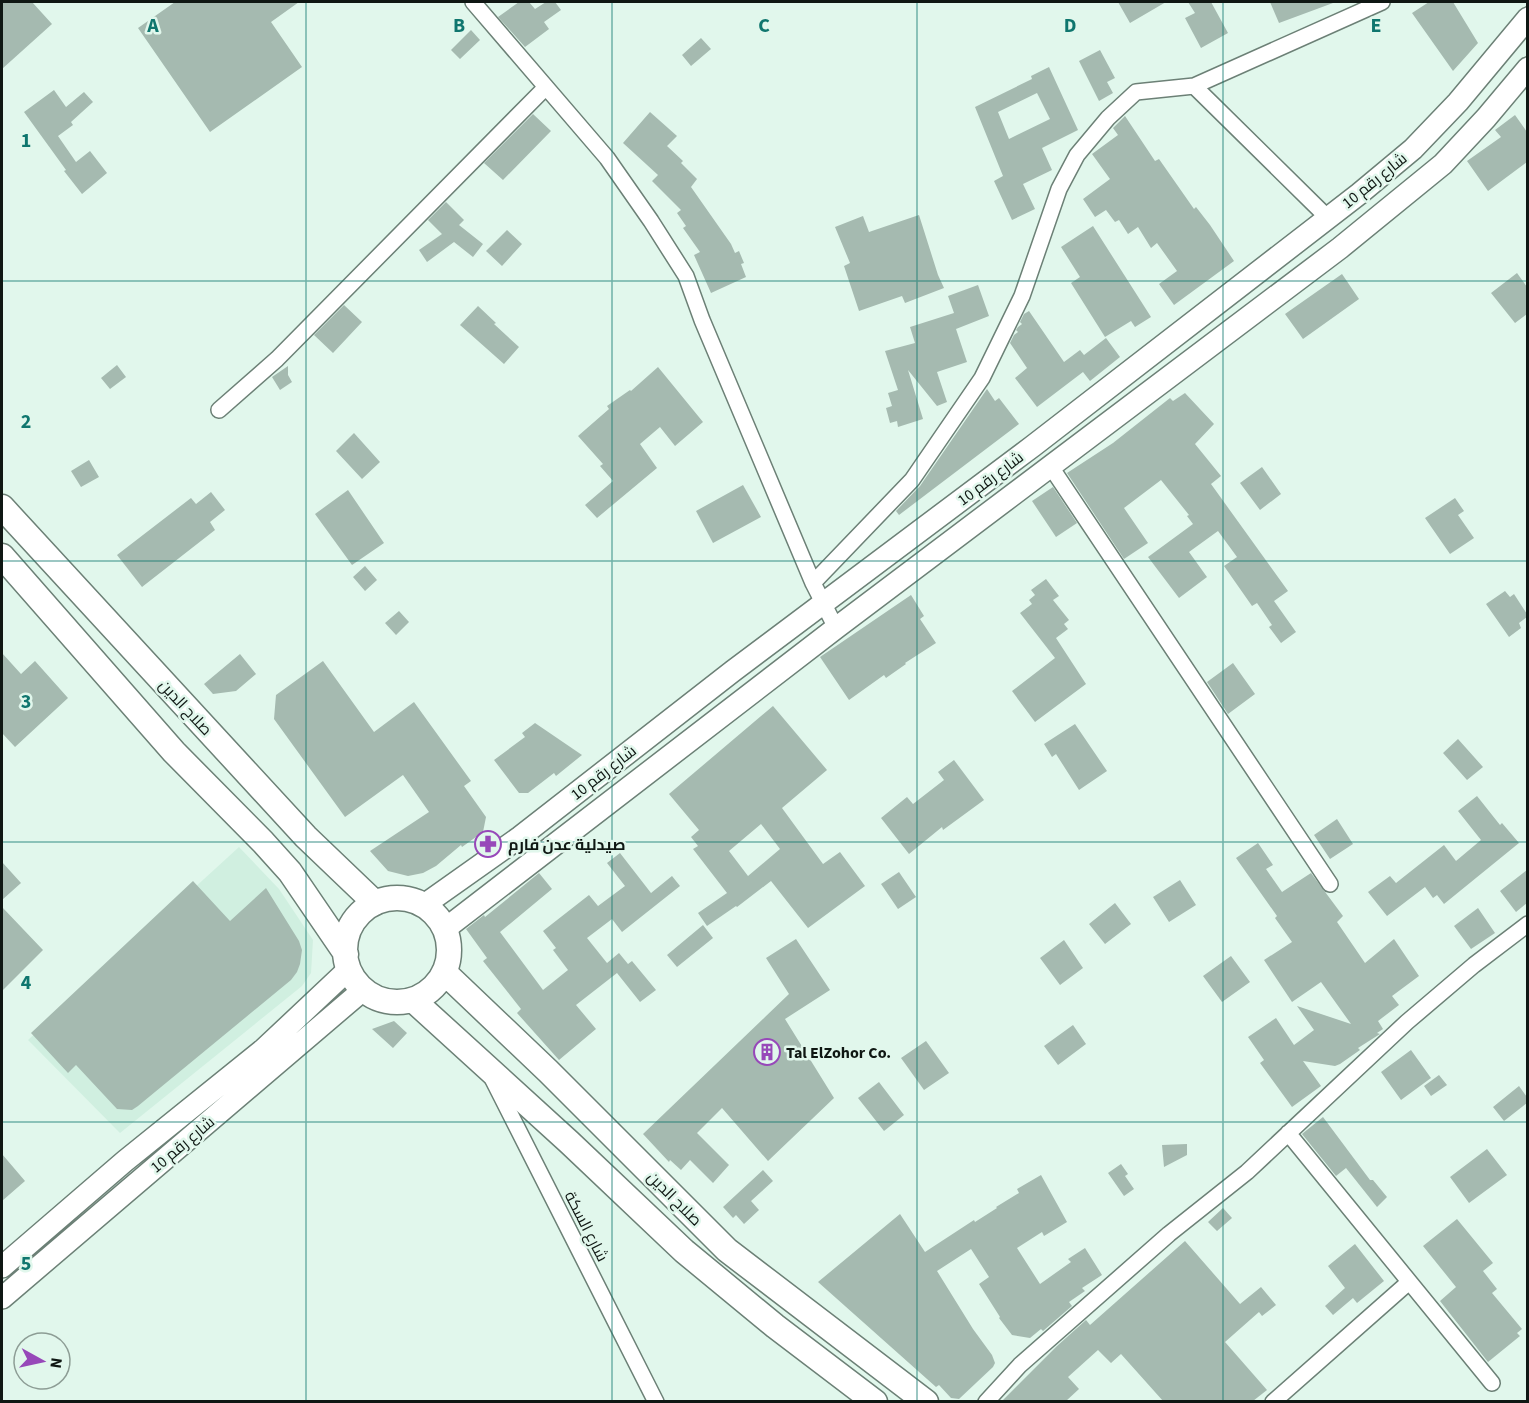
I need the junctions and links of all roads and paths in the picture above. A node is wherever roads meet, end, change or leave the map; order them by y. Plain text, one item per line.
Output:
1 (473, 2) edge
2 (1382, 2) edge
3 (1527, 18) edge
4 (1527, 68) edge
5 (1194, 86) junction
6 (546, 87) junction
7 (1328, 218) junction
8 (219, 410) dead end
9 (1051, 468) junction
10 (2, 507) edge
11 (2, 556) edge
12 (813, 583) junction
13 (822, 603) junction
14 (836, 628) junction
15 (1330, 884) dead end
16 (375, 903) junction
17 (424, 905) junction
18 (1527, 924) edge
19 (445, 929) junction
20 (347, 961) junction
21 (444, 972) junction
22 (363, 990) junction
23 (413, 1000) junction
24 (486, 1066) junction
25 (1288, 1133) junction
26 (2, 1267) edge
27 (1409, 1282) junction
28 (2, 1298) edge
29 (1492, 1383) dead end
30 (656, 1401) edge
31 (875, 1401) edge
32 (926, 1401) edge
33 (987, 1401) edge
34 (1273, 1401) edge

1 - 6 street
2 - 5 street
3 - 7 main road, شارع رقم 10
4 - 9 main road, شارع رقم 10
5 - 7 street
5 - 12 street
6 - 8 street
6 - 12 street
7 - 13 main road, شارع رقم 10
9 - 14 main road, شارع رقم 10
9 - 15 street
10 - 16 highway, صلاح الدين
11 - 20 highway
12 - 13 street
13 - 14 street
13 - 17 main road, شارع رقم 10
14 - 19 main road, شارع رقم 10
16 - 17 highway
16 - 20 highway
17 - 19 highway
18 - 25 street
19 - 21 highway
20 - 22 highway
20 - 26 main road, شارع رقم 10
21 - 23 highway
21 - 32 highway, صلاح الدين
22 - 23 highway
22 - 28 main road, شارع رقم 10
23 - 24 highway, صلاح الدين
24 - 30 street, شارع السكة
24 - 31 highway, صلاح الدين
25 - 27 street
25 - 33 street
27 - 29 street
27 - 34 street

